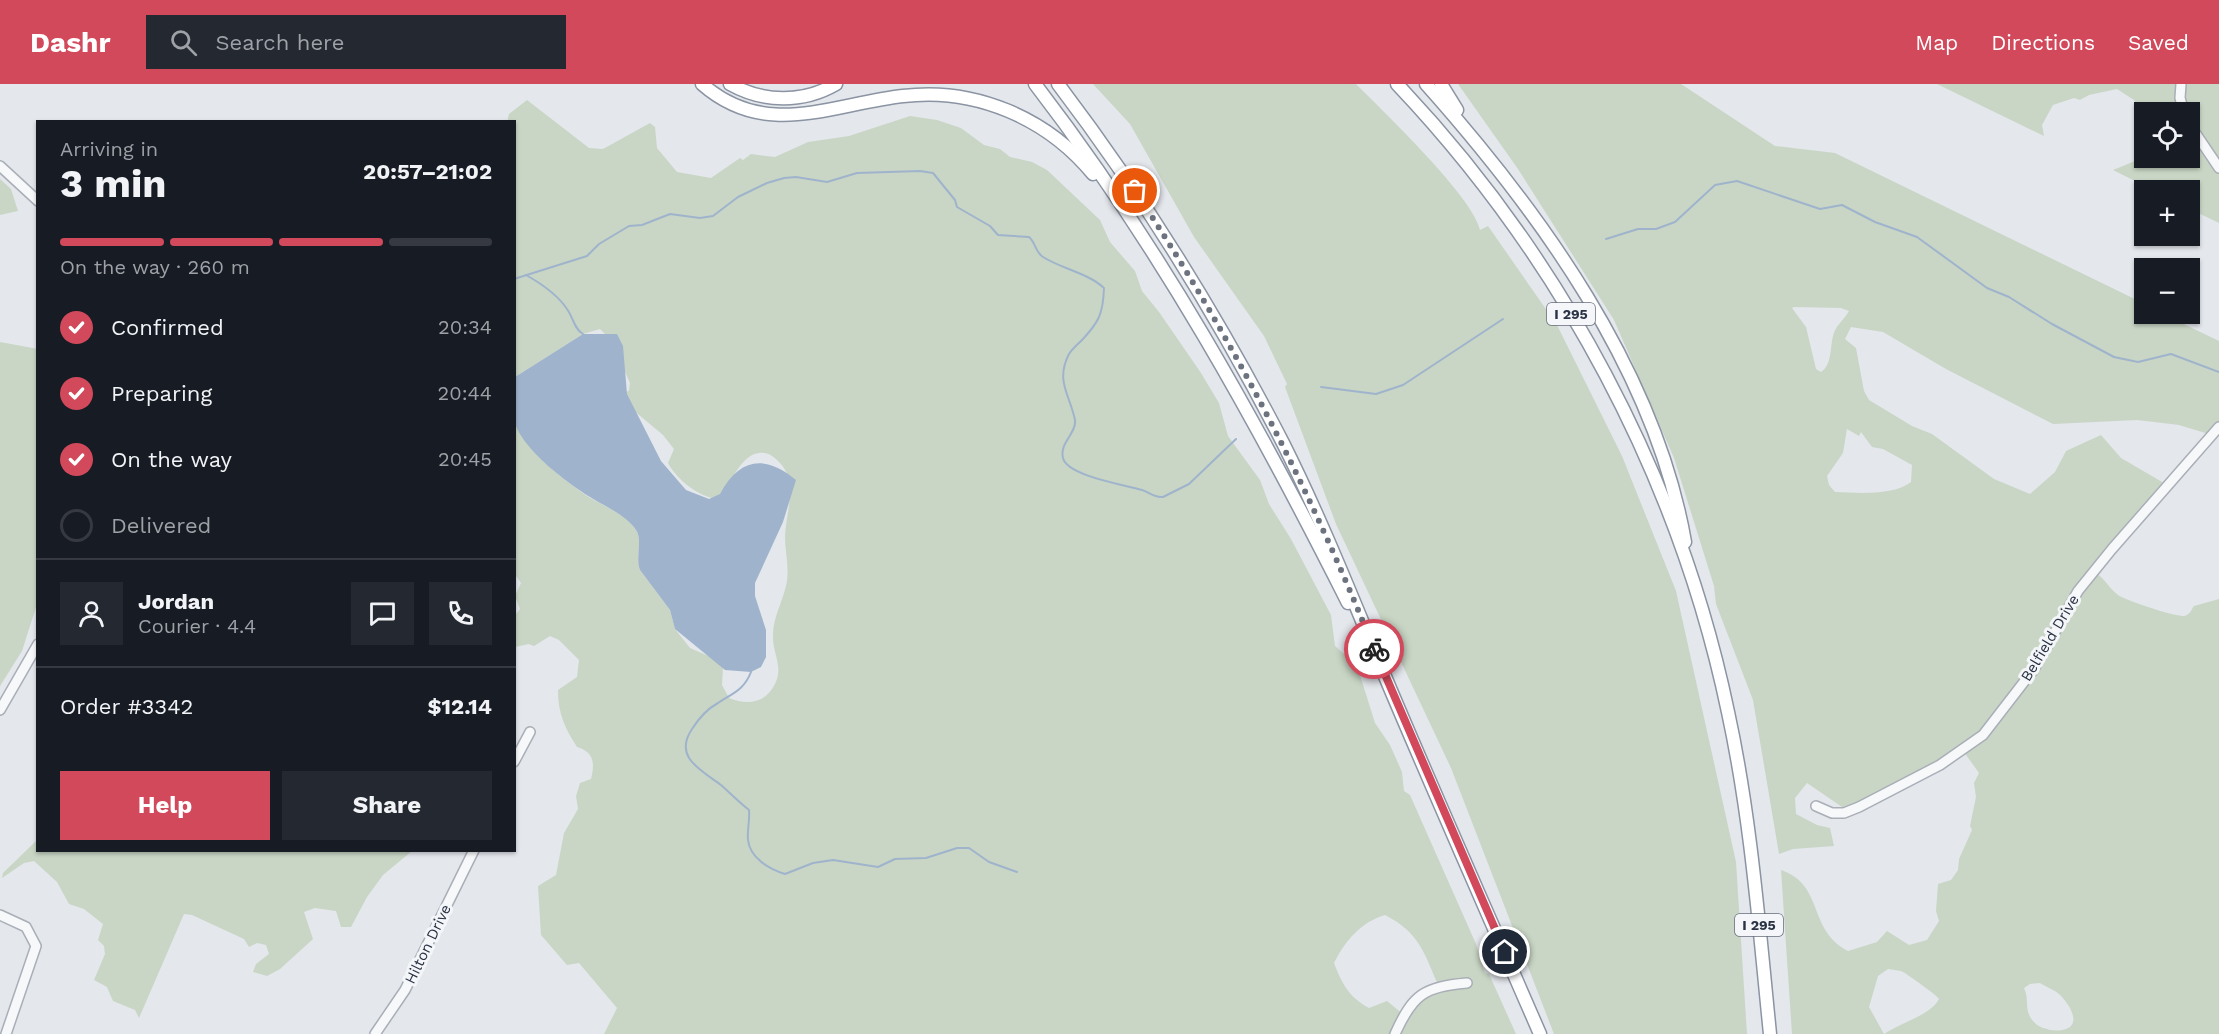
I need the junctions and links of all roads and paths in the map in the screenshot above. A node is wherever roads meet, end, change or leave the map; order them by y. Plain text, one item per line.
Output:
1 (702, 84) edge
2 (730, 84) edge
3 (836, 84) edge
4 (1035, 84) edge
5 (1058, 84) edge
6 (1396, 84) edge
7 (1426, 84) edge
8 (1441, 84) edge
9 (2181, 84) edge
10 (2181, 102) edge
11 (2200, 140) edge
12 (1486, 153) junction
13 (0, 166) edge
14 (2219, 168) edge
15 (36, 199) edge
16 (1157, 259) junction
17 (2219, 427) edge
18 (1691, 577) junction
19 (36, 647) edge
20 (1384, 674) junction
21 (0, 710) edge
22 (530, 732) dead end
23 (516, 758) edge
24 (1816, 806) dead end
25 (473, 852) edge
26 (0, 915) edge
27 (1467, 983) dead end
28 (6, 1034) edge
29 (375, 1034) edge
30 (1395, 1034) edge
31 (1540, 1034) edge
32 (1770, 1034) edge

1 - 16 highway
2 - 3 highway
4 - 16 highway
5 - 20 highway
6 - 18 highway, I 295
7 - 12 highway
8 - 12 highway
9 - 10 street
11 - 14 street
12 - 18 highway
13 - 15 street
16 - 20 highway
17 - 24 street, Belfield Drive
18 - 32 highway, I 295
19 - 21 street
20 - 31 highway
22 - 23 street
25 - 29 street, Hilton Drive
26 - 28 street
27 - 30 street

